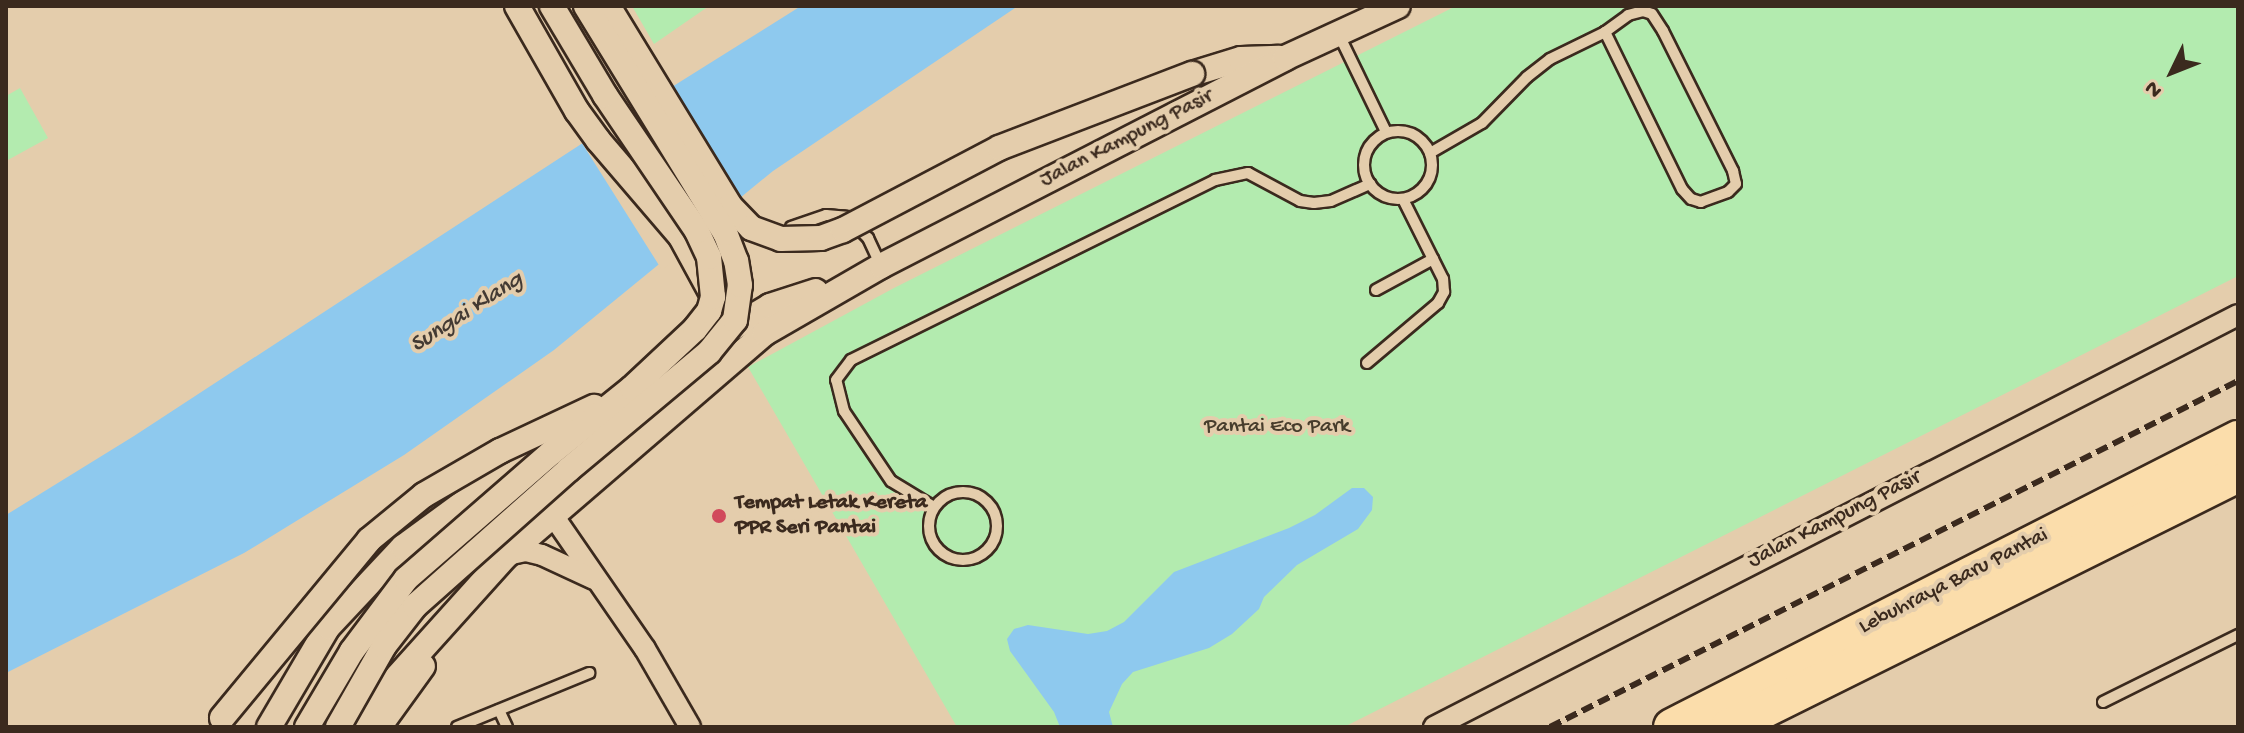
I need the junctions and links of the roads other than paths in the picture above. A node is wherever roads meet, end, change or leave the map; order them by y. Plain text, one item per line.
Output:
1 (552, 6) edge
2 (586, 6) edge
3 (608, 6) edge
4 (1398, 6) edge
5 (522, 17) edge
6 (1351, 22) edge
7 (1605, 32) junction
8 (1285, 58) junction
9 (1386, 132) junction
10 (1430, 153) junction
11 (705, 167) junction
12 (1370, 184) junction
13 (1403, 199) junction
14 (706, 204) junction
15 (791, 227) dead end
16 (1433, 259) junction
17 (870, 271) junction
18 (1376, 290) dead end
19 (713, 297) junction
20 (2238, 315) edge
21 (1367, 363) dead end
22 (632, 388) junction
23 (566, 428) junction
24 (2238, 439) edge
25 (2238, 474) edge
26 (463, 505) junction
27 (934, 507) junction
28 (554, 517) junction
29 (507, 555) junction
30 (598, 581) junction
31 (464, 600) junction
32 (2238, 635) edge
33 (589, 673) dead end
34 (2103, 702) dead end
35 (499, 710) junction
36 (220, 722) edge
37 (269, 727) edge
38 (307, 727) edge
39 (338, 727) edge
40 (352, 727) edge
41 (379, 727) edge
42 (457, 727) edge
43 (507, 727) edge
44 (690, 727) edge
45 (1434, 727) edge
46 (1672, 727) edge
47 (1729, 727) edge

1 - 19 street, bridge
2 - 14 street, bridge
3 - 11 street, bridge
4 - 6 street, Jalan Kampung Pasir
5 - 19 street
6 - 8 street, Jalan Kampung Pasir
6 - 9 lane
7 - 7 lane
7 - 10 lane
8 - 11 street, bridge
8 - 17 street, Jalan Kampung Pasir
9 - 10 lane
9 - 12 lane
10 - 13 lane
11 - 14 street, bridge
12 - 13 lane
12 - 27 lane
13 - 16 lane
14 - 39 street, bridge
15 - 17 lane
16 - 18 lane
16 - 21 lane
17 - 23 street
17 - 28 street
19 - 22 street, bridge
20 - 45 street, Jalan Kampung Pasir
22 - 36 street, bridge
22 - 38 street, bridge
23 - 26 street
23 - 28 street
24 - 46 highway, Lebuhraya Baru Pantai
25 - 47 highway, Lebuhraya Baru Pantai
26 - 28 street
26 - 37 street
27 - 27 lane
28 - 29 street
28 - 30 street
29 - 30 street
29 - 31 street
30 - 44 street
31 - 40 street
31 - 41 street
32 - 34 lane
33 - 35 lane
35 - 42 lane
35 - 43 lane

